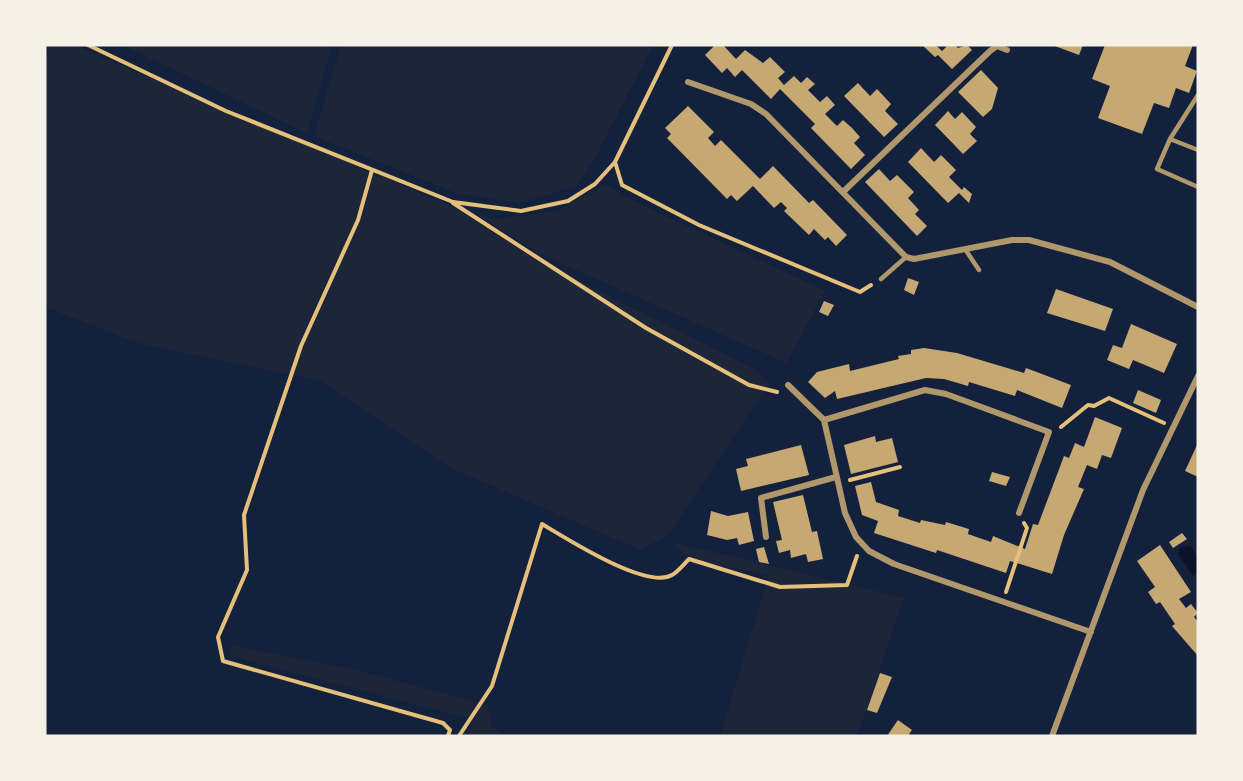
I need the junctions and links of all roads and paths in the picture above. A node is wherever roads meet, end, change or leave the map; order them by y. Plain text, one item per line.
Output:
1 (88, 45) edge
2 (672, 45) edge
3 (1007, 50) dead end
4 (688, 82) dead end
5 (1198, 95) edge
6 (1170, 139) junction
7 (1198, 150) edge
8 (615, 162) junction
9 (372, 170) junction
10 (1198, 187) edge
11 (843, 192) junction
12 (453, 202) junction
13 (965, 249) junction
14 (906, 257) junction
15 (979, 270) dead end
16 (881, 279) joint
17 (1198, 307) edge
18 (1198, 376) edge
19 (788, 386) dead end
20 (1196, 388) edge
21 (783, 393) dead end
22 (824, 420) junction
23 (1173, 426) junction
24 (1049, 437) junction
25 (900, 466) dead end
26 (837, 480) junction
27 (1019, 513) joint
28 (766, 537) dead end
29 (852, 567) dead end
30 (1003, 601) junction
31 (1091, 632) junction
32 (448, 736) edge
33 (459, 736) edge
34 (1052, 736) edge

1 - 9 path
2 - 8 path
3 - 11 street
4 - 11 street
5 - 6 lane
6 - 7 lane
6 - 10 lane
8 - 12 path
8 - 16 path
9 - 12 path
9 - 32 path
11 - 14 street
12 - 21 path
13 - 14 street
13 - 15 lane
13 - 17 street
14 - 16 lane
18 - 20 street
19 - 22 street
20 - 23 street
22 - 24 street
22 - 26 street
23 - 24 path
23 - 31 street
24 - 27 street
25 - 26 path
26 - 28 street
26 - 30 street
27 - 30 path
29 - 33 path
30 - 31 street
31 - 34 street

